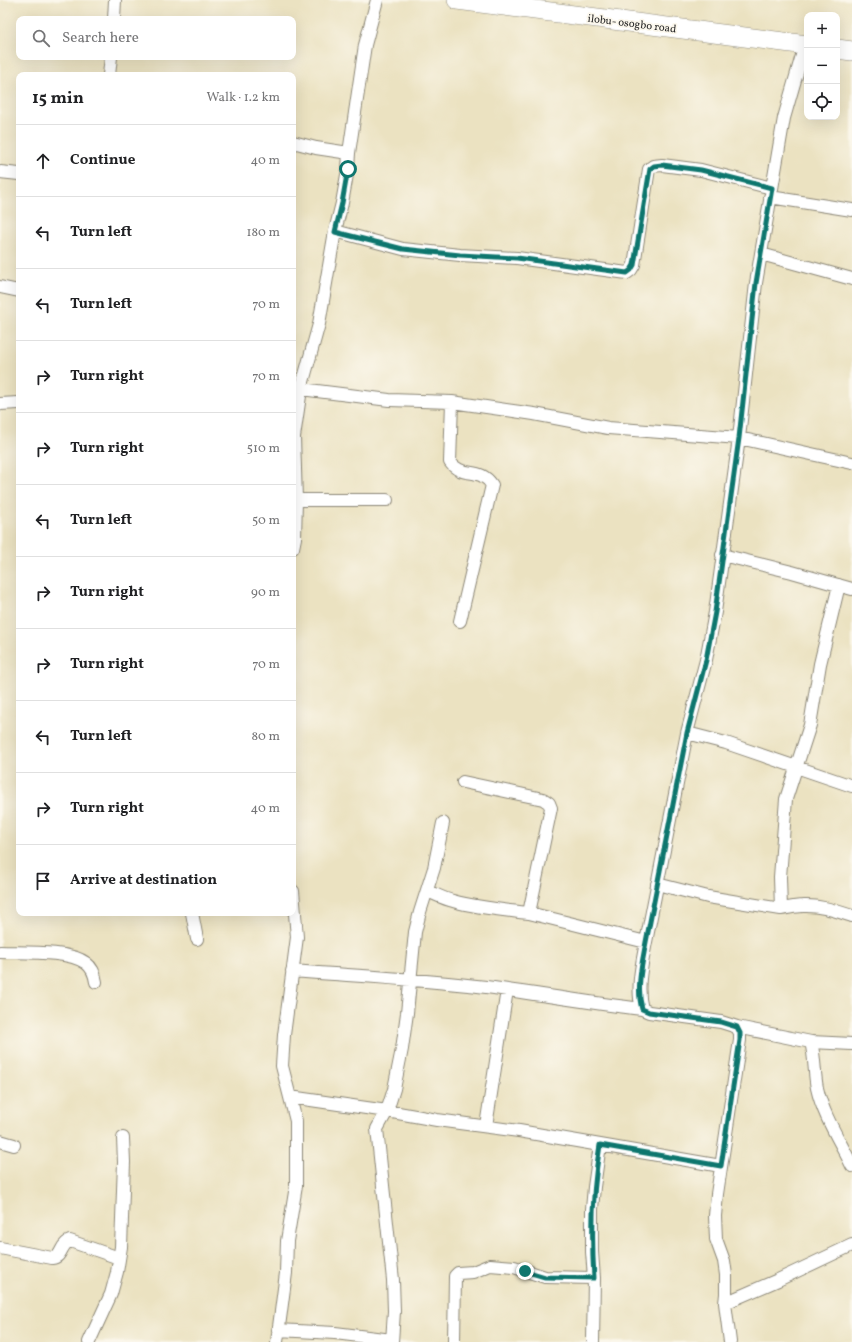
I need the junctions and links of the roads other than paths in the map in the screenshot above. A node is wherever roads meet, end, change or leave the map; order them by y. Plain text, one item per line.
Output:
1 (115, 0) edge
2 (377, 0) edge
3 (457, 0) edge
4 (114, 16) edge
5 (804, 45) edge
6 (805, 48) edge
7 (840, 49) edge
8 (852, 51) edge
9 (111, 60) edge
10 (109, 72) edge
11 (296, 143) edge
12 (349, 153) junction
13 (0, 172) edge
14 (16, 174) edge
15 (771, 192) junction
16 (852, 210) edge
17 (335, 232) junction
18 (761, 254) junction
19 (852, 279) edge
20 (0, 287) edge
21 (16, 290) edge
22 (297, 388) edge
23 (452, 402) junction
24 (16, 403) edge
25 (0, 404) edge
26 (296, 404) edge
27 (739, 438) junction
28 (852, 463) edge
29 (296, 500) edge
30 (387, 500) dead end
31 (722, 555) junction
32 (839, 585) junction
33 (852, 589) edge
34 (460, 621) dead end
35 (687, 733) junction
36 (795, 767) junction
37 (463, 782) dead end
38 (852, 786) edge
39 (443, 823) dead end
40 (657, 884) junction
41 (427, 891) junction
42 (781, 909) junction
43 (529, 913) junction
44 (193, 916) edge
45 (295, 916) edge
46 (852, 916) edge
47 (197, 939) dead end
48 (646, 942) junction
49 (0, 952) edge
50 (292, 971) junction
51 (411, 979) junction
52 (96, 982) dead end
53 (507, 990) junction
54 (642, 1009) junction
55 (737, 1027) junction
56 (811, 1042) junction
57 (852, 1044) edge
58 (290, 1097) junction
59 (387, 1111) junction
60 (486, 1126) junction
61 (123, 1138) dead end
62 (0, 1141) edge
63 (14, 1145) dead end
64 (600, 1145) junction
65 (721, 1166) junction
66 (852, 1166) edge
67 (852, 1245) edge
68 (0, 1248) edge
69 (119, 1258) junction
70 (594, 1278) junction
71 (725, 1304) junction
72 (278, 1330) junction
73 (392, 1341) edge
74 (89, 1342) edge
75 (277, 1342) edge
76 (454, 1342) edge
77 (593, 1342) edge
78 (730, 1342) edge

1 - 4 street
2 - 12 street
3 - 5 main road, ilobu- osogbo road
6 - 15 street
7 - 8 main road
9 - 10 street
11 - 12 street
12 - 17 street
13 - 14 street
15 - 16 street
15 - 17 street
15 - 18 street
17 - 22 street
18 - 19 street
18 - 27 street
20 - 21 street
22 - 23 street
22 - 26 street
23 - 27 street
23 - 34 street
24 - 25 street
27 - 28 street
27 - 31 street
29 - 30 street
31 - 32 street
31 - 35 street
32 - 33 street
32 - 36 street
35 - 36 street
35 - 40 street
36 - 38 street
36 - 42 street
37 - 43 street
39 - 41 street
40 - 42 street
40 - 48 street
41 - 43 street
41 - 51 street
42 - 46 street
43 - 48 street
44 - 47 street
45 - 50 street
48 - 54 street
49 - 52 street
50 - 51 street
50 - 58 street
51 - 53 street
51 - 59 street
53 - 54 street
53 - 60 street
54 - 55 street
55 - 56 street
55 - 65 street
56 - 57 street
56 - 66 street
58 - 59 street
58 - 72 street
59 - 60 street
59 - 73 street
60 - 64 street
61 - 69 street
62 - 63 street
64 - 65 street
64 - 70 street
65 - 71 street
67 - 71 street
68 - 69 street
69 - 74 street
70 - 76 street
70 - 77 street
71 - 78 street
72 - 73 street
72 - 75 street

